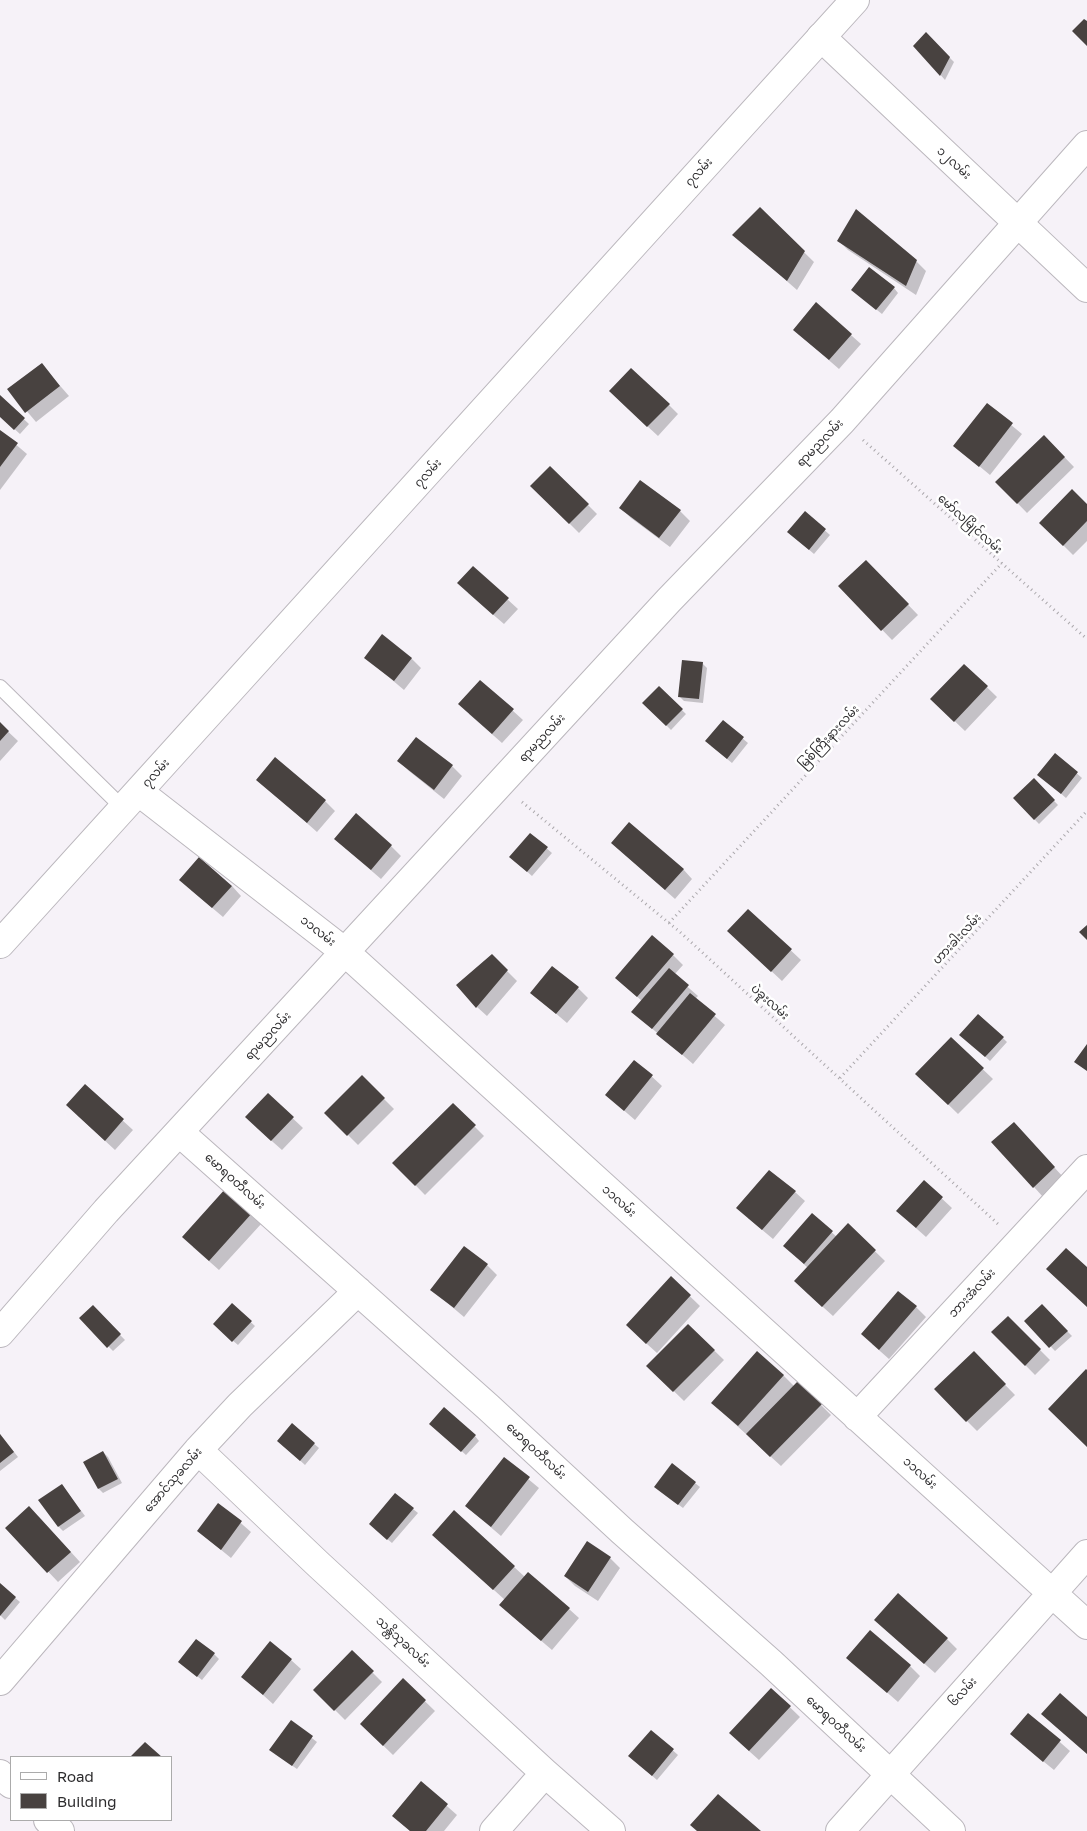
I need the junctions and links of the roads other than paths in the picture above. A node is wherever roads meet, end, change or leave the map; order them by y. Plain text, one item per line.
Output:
1 (855, 0) edge
2 (821, 37) junction
3 (1087, 146) edge
4 (1019, 224) junction
5 (1087, 288) edge
6 (0, 687) edge
7 (131, 800) junction
8 (0, 944) edge
9 (346, 952) junction
10 (179, 1132) junction
11 (1087, 1168) edge
12 (358, 1291) junction
13 (0, 1333) edge
14 (857, 1417) junction
15 (198, 1450) junction
16 (1087, 1554) edge
17 (1051, 1593) junction
18 (1087, 1625) edge
19 (0, 1681) edge
20 (0, 1774) edge
21 (545, 1774) junction
22 (891, 1774) junction
23 (10, 1783) edge
24 (49, 1821) edge
25 (60, 1831) edge
26 (494, 1831) edge
27 (611, 1831) edge
28 (840, 1831) edge
29 (951, 1831) edge

1 - 2 street, ၇လမ်း
2 - 4 street, ၁၂လမ်း
2 - 7 street, ၇လမ်း
3 - 4 street, ရာမညလမ်း
4 - 5 street, ၁၂လမ်း
4 - 9 street, ရာမညလမ်း
6 - 7 lane
7 - 8 street, ၇လမ်း
7 - 9 street, ၁၁လမ်း
9 - 10 street, ရာမညလမ်း
9 - 14 street, ၁၁လမ်း
10 - 12 street, မောရဝတီလမ်း
10 - 13 street, ရာမညလမ်း
11 - 14 street, ဘားအံလမ်း
12 - 15 street, အောင်သုခလမ်း
12 - 22 street, မောရဝတီလမ်း
14 - 17 street, ၁၁လမ်း
15 - 19 street, အောင်သုခလမ်း
15 - 21 street, သန္တိသုခလမ်း
16 - 17 street, ၆လမ်း
17 - 18 street, ၁၁လမ်း
17 - 22 street, ၆လမ်း
20 - 23 street
21 - 26 street
21 - 27 street, သန္တိသုခလမ်း
22 - 28 street, ၆လမ်း
22 - 29 street, မောရဝတီလမ်း
24 - 25 street

